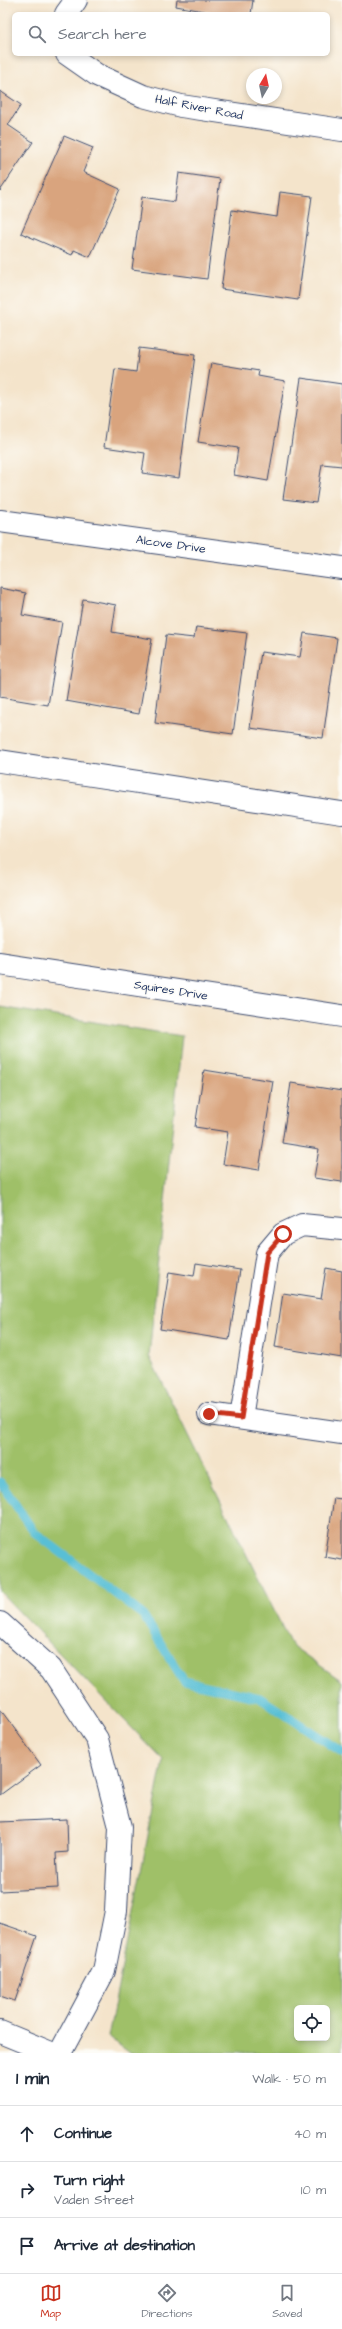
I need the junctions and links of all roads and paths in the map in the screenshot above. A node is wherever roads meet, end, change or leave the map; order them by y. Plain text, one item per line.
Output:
1 (76, 0) edge
2 (67, 12) edge
3 (70, 56) edge
4 (342, 130) edge
5 (0, 521) edge
6 (342, 568) edge
7 (0, 760) edge
8 (342, 813) edge
9 (0, 964) edge
10 (342, 1016) edge
11 (342, 1229) edge
12 (209, 1414) dead end
13 (241, 1418) junction
14 (342, 1433) edge
15 (0, 1623) edge
16 (0, 2032) edge
17 (52, 2053) edge
18 (60, 2053) edge

1 - 2 street
3 - 4 street, Half River Road
5 - 6 street, Alcove Drive
7 - 8 street
9 - 10 street, Squires Drive
11 - 13 street
12 - 13 street
13 - 14 street
15 - 18 street
16 - 17 street

